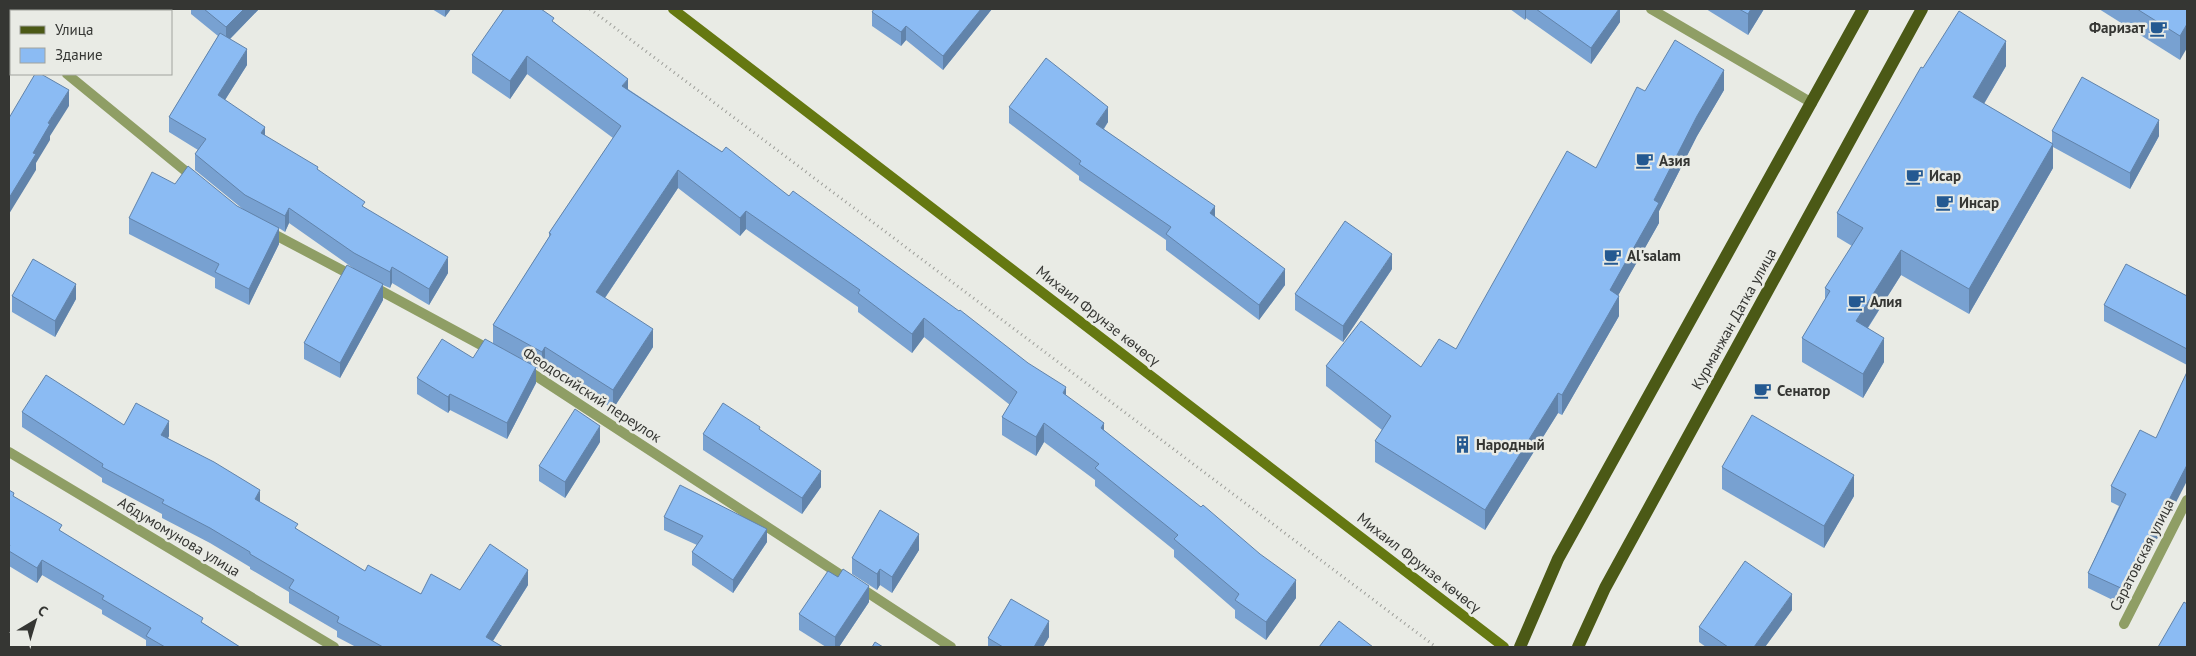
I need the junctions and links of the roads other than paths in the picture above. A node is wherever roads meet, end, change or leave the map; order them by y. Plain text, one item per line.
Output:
1 (673, 9) edge
2 (1651, 9) edge
3 (1863, 9) edge
4 (1922, 9) edge
5 (68, 75) edge
6 (1812, 103) junction
7 (203, 185) edge
8 (258, 225) edge
9 (9, 452) edge
10 (2187, 500) edge
11 (2124, 624) dead end
12 (334, 647) edge
13 (951, 647) edge
14 (1504, 647) edge
15 (1520, 647) edge
16 (1578, 647) edge

1 - 14 main road, Михаил Фрунзе көчөсү
2 - 6 street
3 - 6 main road
4 - 16 main road, Курманжан Датка улица
5 - 7 street
6 - 15 main road
8 - 13 street, Феодосийский переулок
9 - 12 street, Абдумомунова улица
10 - 11 street, Саратовская улица

